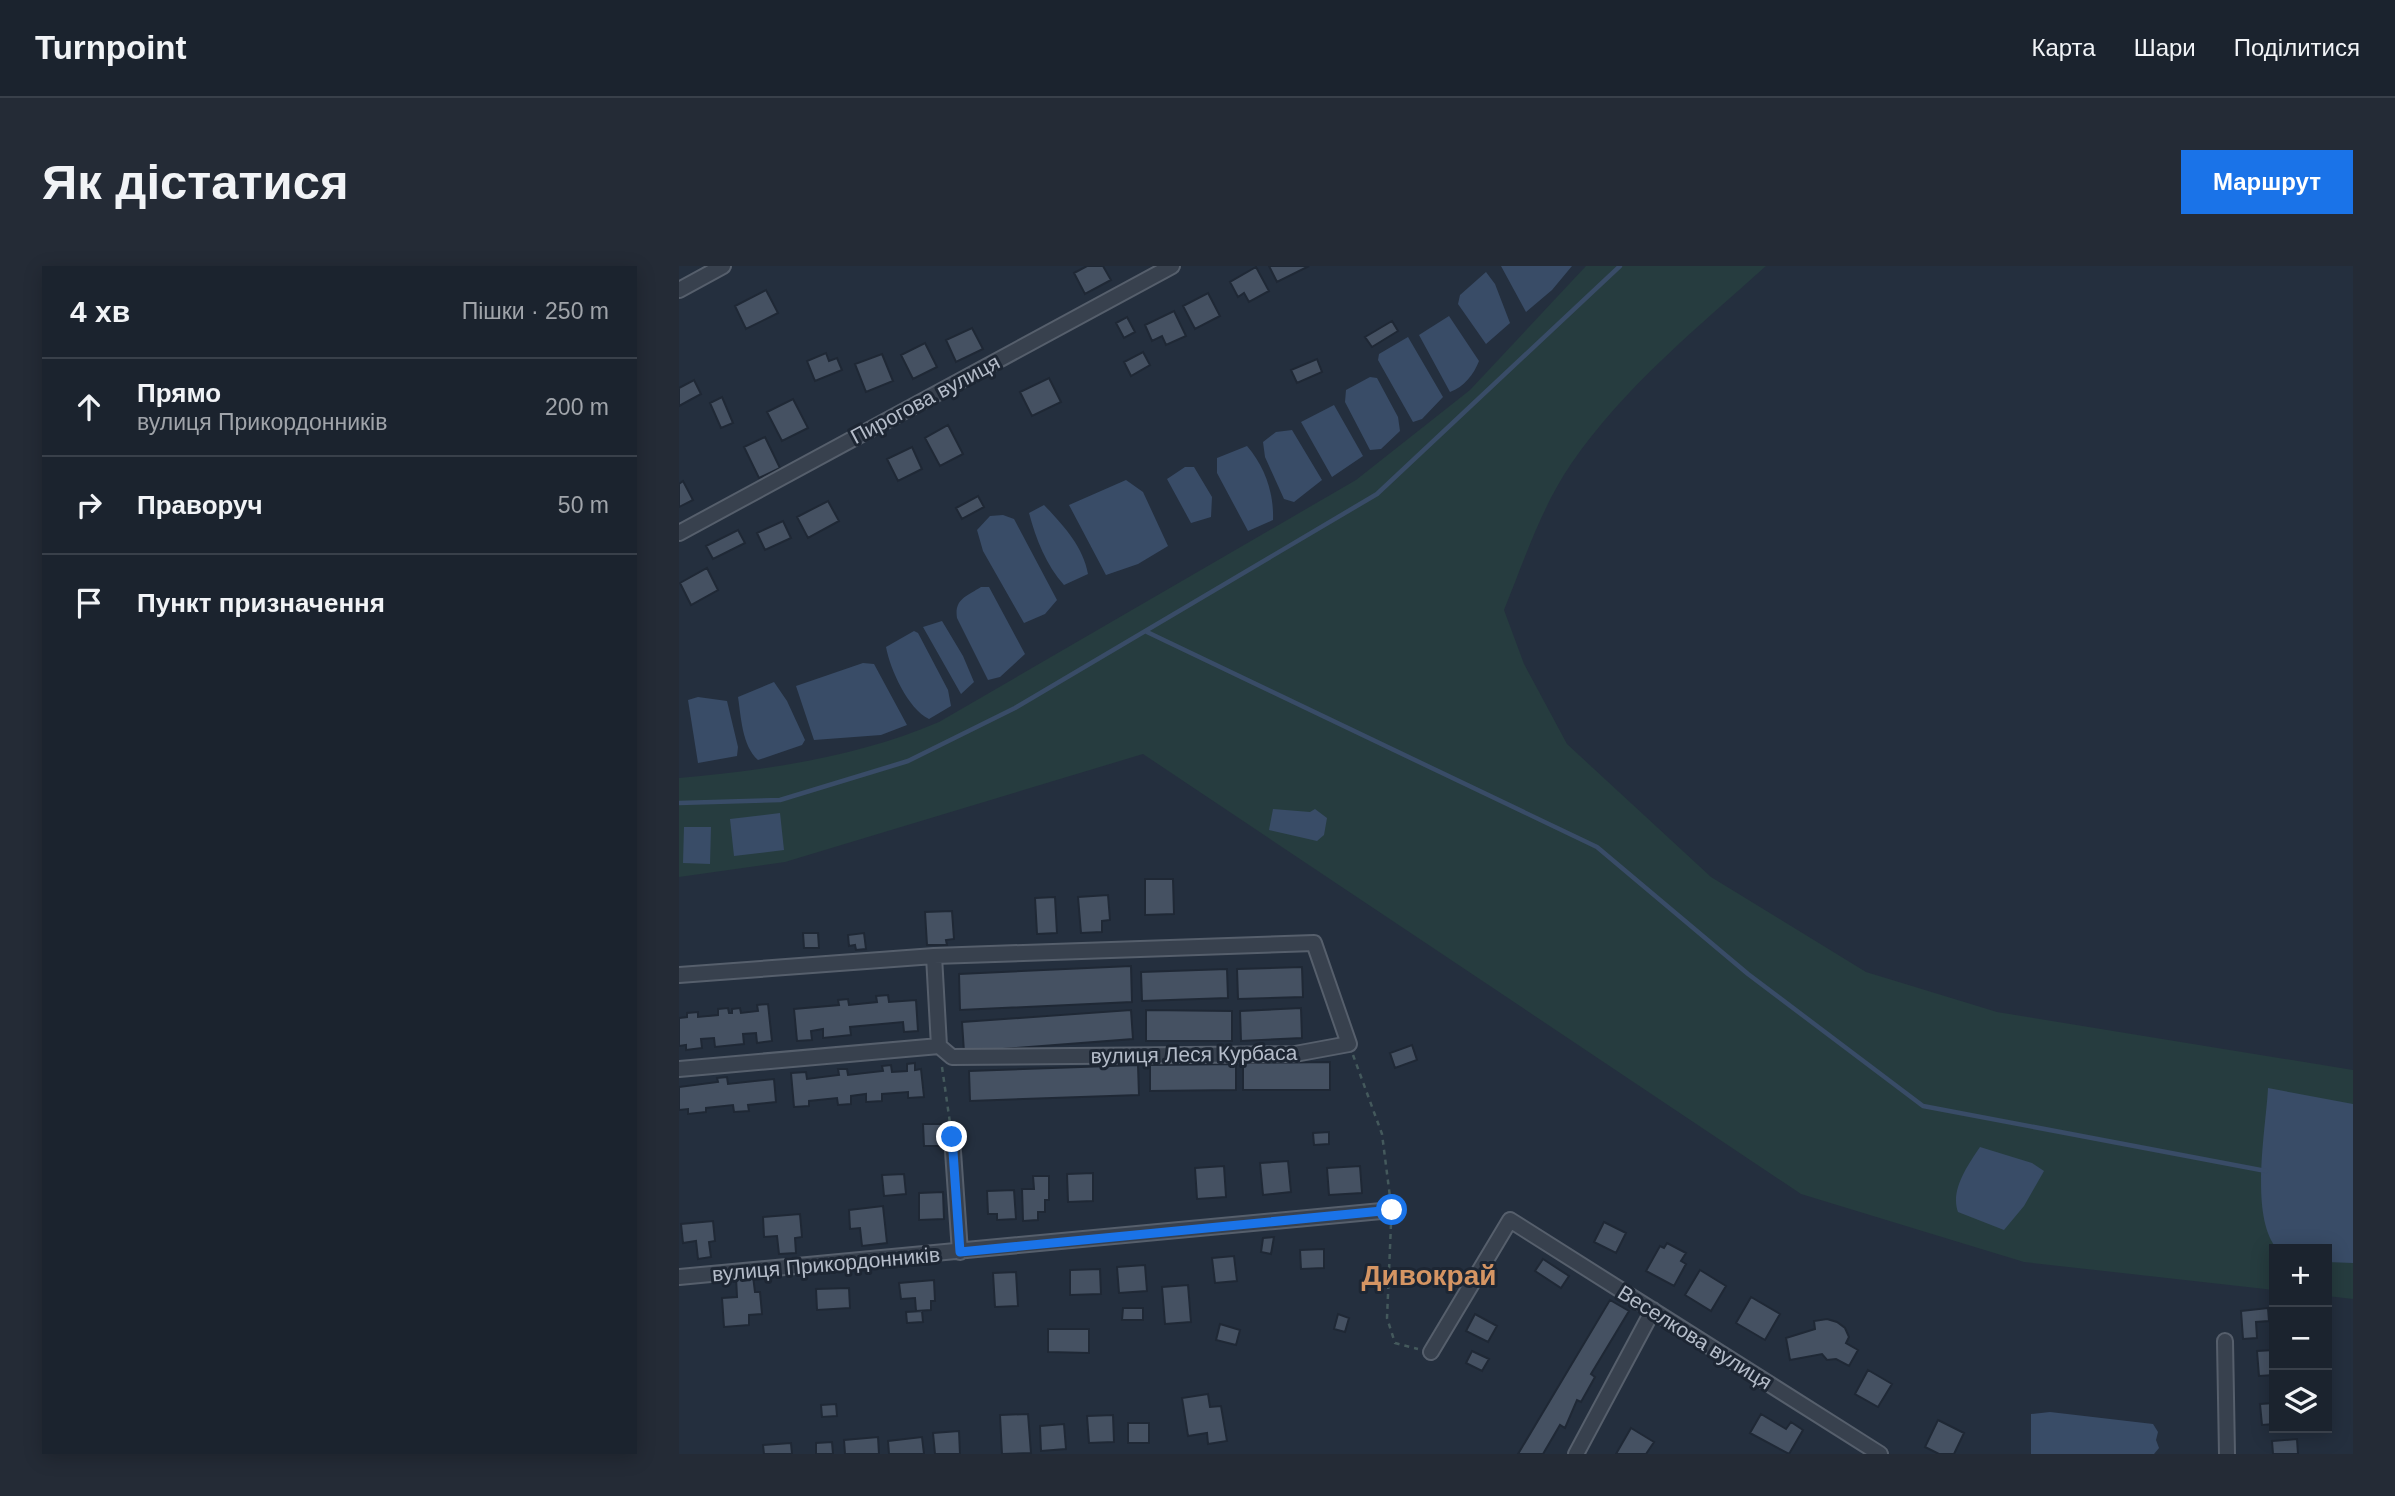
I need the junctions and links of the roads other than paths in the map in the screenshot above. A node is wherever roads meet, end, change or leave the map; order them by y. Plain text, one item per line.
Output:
1 (723, 266) edge
2 (1172, 266) edge
3 (679, 290) edge
4 (679, 533) edge
5 (934, 956) junction
6 (679, 975) edge
7 (939, 1046) junction
8 (679, 1069) edge
9 (952, 1137) road end
10 (1392, 1210) dead end
11 (960, 1252) junction
12 (679, 1277) edge
13 (1653, 1311) junction
14 (2225, 1341) dead end
15 (1431, 1352) dead end
16 (1576, 1454) edge
17 (1880, 1454) edge
18 (2227, 1454) edge

1 - 3 street
2 - 4 street, Пирогова вулиця
5 - 6 street, вулиця Леся Курбаса
5 - 7 street
5 - 7 street, вулиця Леся Курбаса
7 - 8 street, вулиця Леся Курбаса
9 - 11 street
10 - 11 street, вулиця Прикордонників
11 - 12 street, вулиця Прикордонників
13 - 15 street, Веселкова вулиця
13 - 16 street
13 - 17 street, Веселкова вулиця
14 - 18 street

